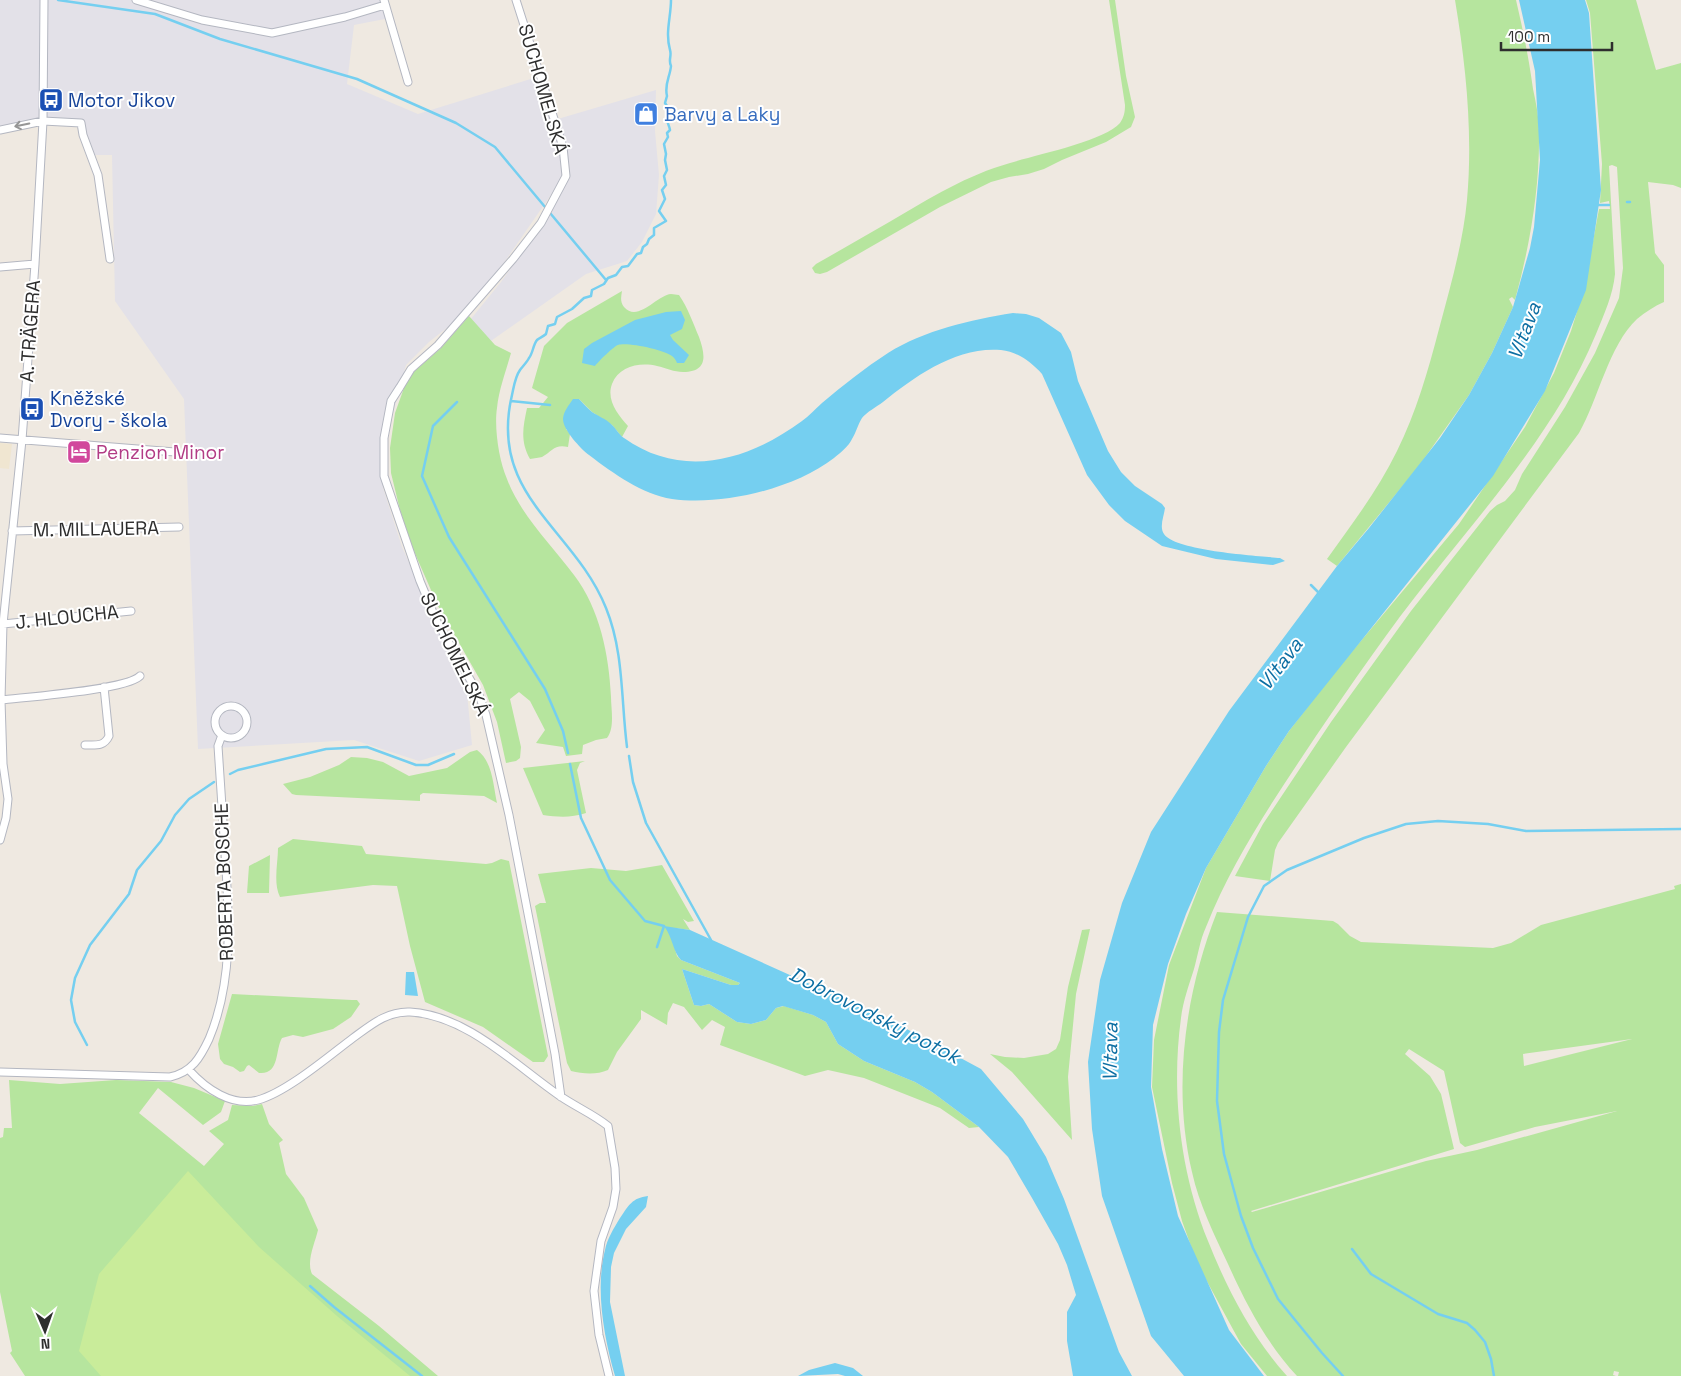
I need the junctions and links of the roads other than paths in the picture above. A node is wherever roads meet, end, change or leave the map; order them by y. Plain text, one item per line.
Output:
1 (136, 0) edge
2 (516, 0) edge
3 (44, 2) edge
4 (385, 2) edge
5 (408, 82) dead end
6 (43, 120) junction
7 (0, 130) edge
8 (110, 259) dead end
9 (35, 264) junction
10 (0, 268) edge
11 (0, 438) edge
12 (22, 440) junction
13 (175, 452) dead end
14 (179, 527) dead end
15 (12, 531) junction
16 (131, 611) dead end
17 (3, 624) junction
18 (140, 676) dead end
19 (104, 687) junction
20 (1, 700) edge
21 (222, 735) junction
22 (85, 745) dead end
23 (2, 776) edge
24 (0, 840) edge
25 (189, 1070) junction
26 (0, 1072) edge
27 (561, 1097) junction
28 (609, 1376) edge

1 - 4 street
2 - 27 street, SUCHOMELSKÁ
3 - 6 street, A. TRÄGERA
4 - 5 street
6 -> 7 street
6 - 8 street
6 - 9 street, A. TRÄGERA
9 - 10 street
9 - 12 street, A. TRÄGERA
11 - 12 street
12 - 13 street
12 - 15 street, A. TRÄGERA
14 - 15 street, M. MILLAUERA
15 - 17 street, A. TRÄGERA
16 - 17 street, J. HLOUCHA
17 - 20 street, A. TRÄGERA
18 - 19 street
19 - 20 street
19 - 22 street
20 - 23 street, A. TRÄGERA
21 - 21 street, ROBERTA BOSCHE
21 - 25 street, ROBERTA BOSCHE
23 - 24 street, A. TRÄGERA
25 - 26 street
25 - 27 street
27 - 28 street

